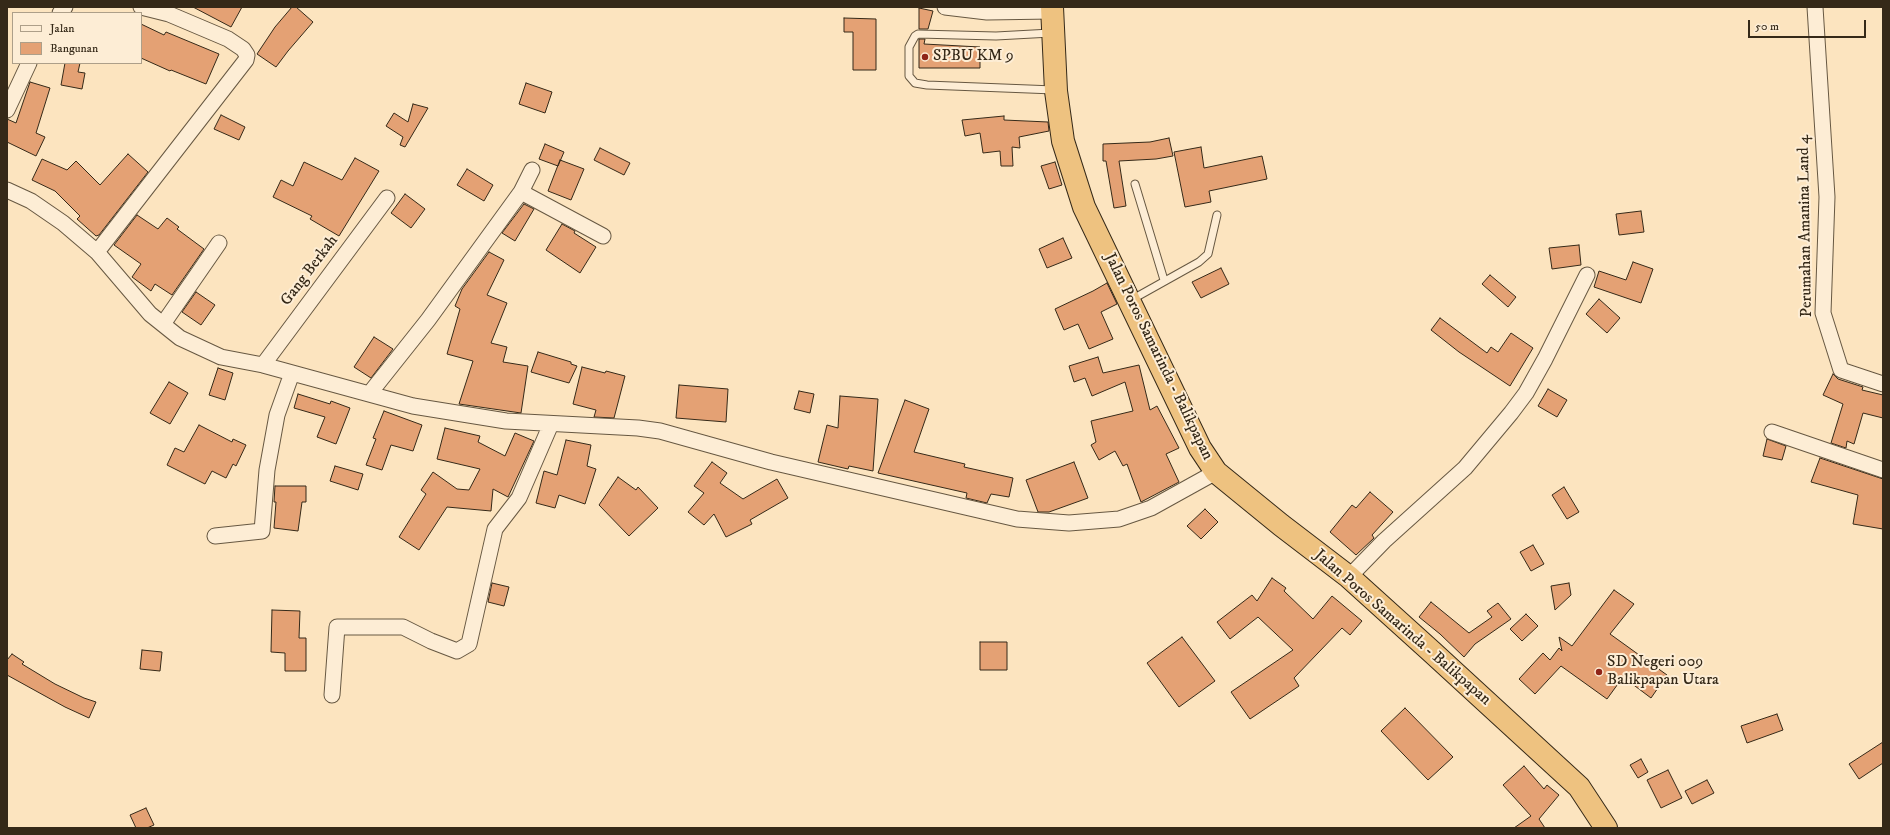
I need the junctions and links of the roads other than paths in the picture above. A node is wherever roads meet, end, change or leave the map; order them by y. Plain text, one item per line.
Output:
1 (141, 7) edge
2 (945, 7) edge
3 (1815, 7) edge
4 (1052, 9) edge
5 (1054, 32) junction
6 (29, 64) edge
7 (1056, 90) junction
8 (7, 110) edge
9 (532, 170) dead end
10 (1135, 184) dead end
11 (7, 190) edge
12 (521, 192) junction
13 (387, 198) dead end
14 (1217, 215) dead end
15 (603, 236) dead end
16 (219, 243) dead end
17 (97, 252) junction
18 (1587, 275) dead end
19 (1164, 280) junction
20 (1129, 301) junction
21 (163, 324) junction
22 (263, 365) junction
23 (292, 373) junction
24 (1883, 384) edge
25 (370, 393) junction
26 (551, 424) junction
27 (1772, 432) dead end
28 (1883, 470) edge
29 (1216, 472) junction
30 (215, 536) dead end
31 (1349, 577) junction
32 (332, 695) dead end
33 (1606, 828) edge

1 - 17 street
2 - 4 street
3 - 24 street, Perumahan Amanina Land 4
4 - 5 highway, Jalan Poros Samarinda - Balikpapan
5 - 7 highway, Jalan Poros Samarinda - Balikpapan
5 - 7 lane
6 - 8 street
7 - 20 highway, Jalan Poros Samarinda - Balikpapan
9 - 12 street
10 - 19 lane
11 - 17 street
12 - 15 street
12 - 25 street
13 - 22 street, Gang Berkah
14 - 19 lane
16 - 21 street
17 - 21 street
18 - 31 street
19 - 20 lane
20 - 29 highway, Jalan Poros Samarinda - Balikpapan
21 - 22 street
22 - 23 street
23 - 25 street
23 - 30 street
25 - 26 street
26 - 29 street
26 - 32 street
27 - 28 street
29 - 31 highway, Jalan Poros Samarinda - Balikpapan
31 - 33 highway, Jalan Poros Samarinda - Balikpapan

